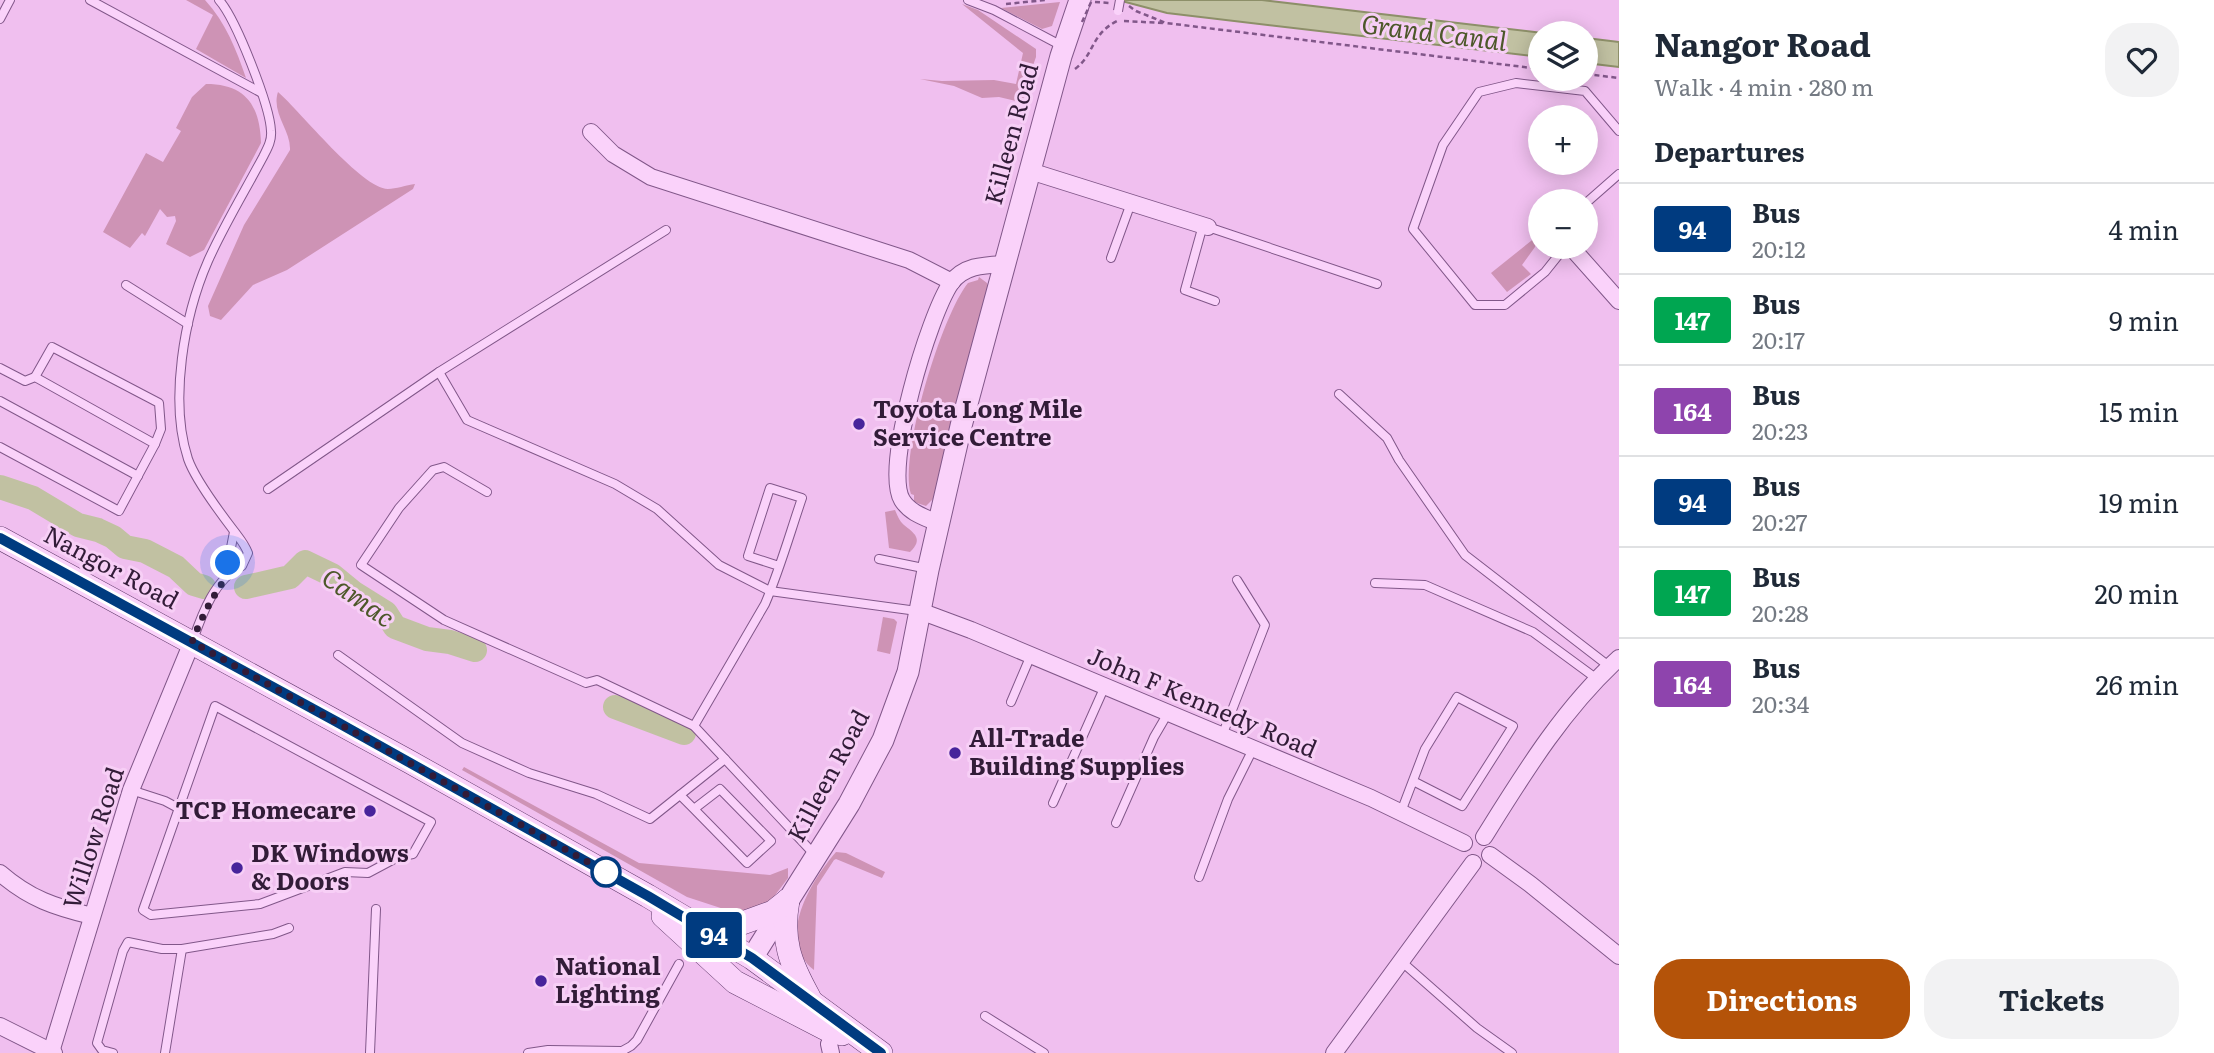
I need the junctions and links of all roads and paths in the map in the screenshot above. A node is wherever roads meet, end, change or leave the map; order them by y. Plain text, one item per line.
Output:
1 (10, 0) edge
2 (90, 0) edge
3 (219, 0) edge
4 (968, 0) edge
5 (1045, 0) edge
6 (1092, 0) edge
7 (1120, 0) edge
8 (994, 9) junction
9 (1079, 13) edge
10 (0, 19) edge
11 (1117, 21) junction
12 (1063, 47) junction
13 (1528, 68) edge
14 (1068, 69) dead end
15 (1598, 75) edge
16 (1619, 78) edge
17 (260, 92) junction
18 (1619, 131) edge
19 (591, 132) dead end
20 (1030, 171) junction
21 (1619, 174) edge
22 (1598, 192) edge
23 (1131, 203) junction
24 (1206, 226) junction
25 (666, 230) dead end
26 (1111, 258) dead end
27 (1555, 259) edge
28 (1582, 259) edge
29 (1004, 264) junction
30 (952, 282) junction
31 (1377, 284) dead end
32 (126, 285) dead end
33 (1215, 301) dead end
34 (1619, 301) edge
35 (188, 324) junction
36 (0, 368) edge
37 (439, 372) junction
38 (35, 377) junction
39 (1339, 394) dead end
40 (0, 401) edge
41 (155, 444) junction
42 (0, 447) edge
43 (138, 476) junction
44 (268, 489) dead end
45 (487, 492) dead end
46 (938, 523) junction
47 (234, 532) junction
48 (0, 538) edge
49 (879, 559) dead end
50 (779, 566) junction
51 (928, 569) junction
52 (231, 571) junction
53 (1237, 580) dead end
54 (1375, 583) dead end
55 (771, 591) junction
56 (920, 611) junction
57 (192, 642) junction
58 (338, 655) dead end
59 (1031, 655) junction
60 (1614, 662) edge
61 (1597, 679) junction
62 (1105, 686) junction
63 (1011, 702) dead end
64 (1168, 713) junction
65 (694, 726) junction
66 (1222, 736) junction
67 (1252, 749) junction
68 (725, 759) junction
69 (1413, 780) junction
70 (131, 790) junction
71 (680, 795) junction
72 (1053, 803) dead end
73 (178, 808) junction
74 (694, 809) junction
75 (1401, 812) junction
76 (1116, 823) dead end
77 (1484, 837) junction
78 (1464, 843) junction
79 (1490, 855) junction
80 (816, 856) junction
81 (1473, 863) junction
82 (0, 873) edge
83 (1199, 877) dead end
84 (648, 896) junction
85 (788, 900) junction
86 (376, 909) dead end
87 (92, 916) junction
88 (691, 921) junction
89 (289, 928) dead end
90 (182, 949) junction
91 (1619, 956) edge
92 (752, 958) junction
93 (1402, 962) junction
94 (679, 964) dead end
95 (811, 1001) junction
96 (985, 1016) dead end
97 (0, 1026) edge
98 (875, 1048) edge
99 (53, 1052) edge
100 (113, 1053) edge
101 (165, 1053) edge
102 (370, 1053) edge
103 (528, 1053) edge
104 (1044, 1053) edge
105 (1335, 1053) edge
106 (1512, 1053) edge

1 - 10 lane
2 - 17 lane
3 - 17 lane
4 - 8 lane
5 - 8 path
6 - 9 path, bridge
7 - 11 lane, bridge
8 - 12 lane
9 - 12 street, Killeen Road
11 - 13 path
11 - 14 path
12 - 20 street, Killeen Road
15 - 16 path
17 - 35 lane
18 - 27 lane
19 - 30 street
20 - 23 street
20 - 29 street, Killeen Road
21 - 22 lane
23 - 24 street
23 - 26 lane
24 - 31 lane
24 - 33 lane
25 - 37 lane
28 - 34 street
29 - 30 street
29 - 46 street, Killeen Road
30 - 46 street
32 - 35 lane
35 - 47 lane
36 - 38 lane
37 - 44 lane
37 - 55 lane
38 - 41 lane
38 - 41 lane
39 - 60 lane
40 - 43 lane
41 - 43 lane
42 - 43 lane
45 - 65 lane
46 - 51 street, Killeen Road
47 - 52 lane
47 - 52 lane
48 - 57 main road, Nangor Road
49 - 51 lane
50 - 50 lane
50 - 55 lane
51 - 56 street, Killeen Road
52 - 57 lane
53 - 66 lane
54 - 61 lane
55 - 56 lane
55 - 65 lane
56 - 59 street, John F Kennedy Road
56 - 80 street, Killeen Road
57 - 70 street, Willow Road
57 - 84 main road, Nangor Road
58 - 71 lane
59 - 62 street, John F Kennedy Road
59 - 63 lane
60 - 61 street
61 - 77 street
62 - 64 street, John F Kennedy Road
62 - 72 lane
64 - 66 street, John F Kennedy Road
64 - 76 lane
65 - 68 lane
66 - 67 street, John F Kennedy Road
67 - 75 street, John F Kennedy Road
67 - 83 lane
68 - 71 lane
68 - 80 lane
69 - 69 lane
69 - 75 lane
70 - 73 lane
70 - 87 street, Willow Road
71 - 74 lane
73 - 73 lane
74 - 74 lane
75 - 78 street, John F Kennedy Road
77 - 78 street
77 - 79 street
78 - 81 street
79 - 81 street
79 - 91 street
80 - 85 street, Killeen Road
81 - 93 street
82 - 87 street
84 - 88 main road, Nangor Road
84 - 98 main road
85 - 88 main road
85 - 92 street, Killeen Road
85 - 95 main road
86 - 102 lane
87 - 99 street, Willow Road
88 - 92 main road, Nangor Road
89 - 90 lane
90 - 100 lane
90 - 101 lane
92 - 95 main road, Nangor Road
93 - 105 street
93 - 106 lane
94 - 103 lane
95 - 98 main road, Nangor Road
96 - 104 lane
97 - 99 street

